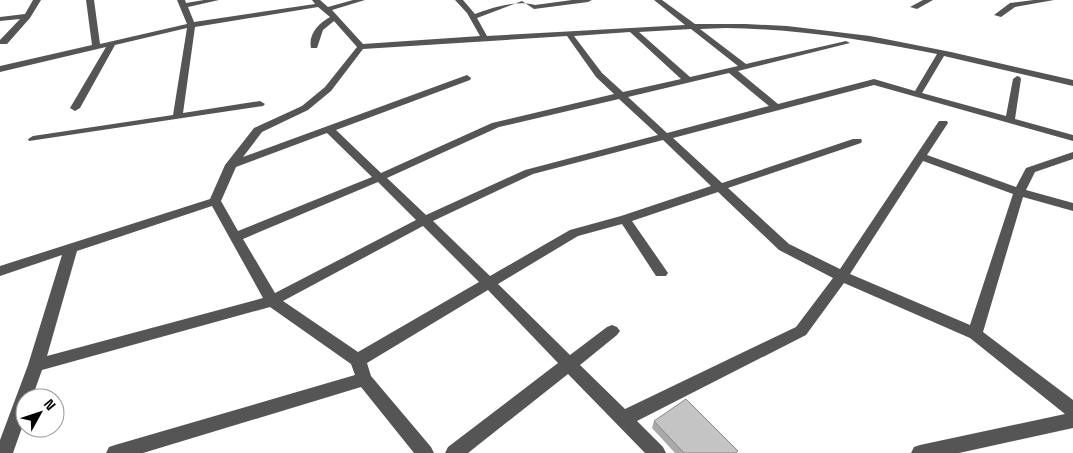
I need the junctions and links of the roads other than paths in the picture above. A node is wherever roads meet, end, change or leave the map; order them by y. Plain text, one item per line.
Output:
1 (37, 0) edge
2 (90, 0) edge
3 (215, 0) edge
4 (361, 0) edge
5 (459, 0) edge
6 (519, 0) edge
7 (524, 0) edge
8 (588, 0) edge
9 (658, 0) edge
10 (929, 0) edge
11 (1050, 0) edge
12 (183, 3) edge
13 (914, 7) dead end
14 (324, 8) edge
15 (998, 15) dead end
16 (27, 16) junction
17 (473, 17) junction
18 (0, 19) edge
19 (191, 25) junction
20 (691, 27) junction
21 (632, 30) junction
22 (568, 34) junction
23 (484, 37) junction
24 (0, 42) edge
25 (112, 43) junction
26 (846, 43) dead end
27 (96, 46) junction
28 (314, 46) dead end
29 (361, 47) junction
30 (942, 53) junction
31 (744, 66) junction
32 (0, 69) edge
33 (731, 70) junction
34 (467, 78) dead end
35 (1017, 79) dead end
36 (688, 80) junction
37 (1073, 84) edge
38 (918, 94) junction
39 (621, 96) junction
40 (260, 104) dead end
41 (75, 108) dead end
42 (777, 108) junction
43 (178, 116) junction
44 (1010, 120) junction
45 (943, 123) dead end
46 (329, 128) junction
47 (667, 137) junction
48 (1073, 138) edge
49 (34, 139) dead end
50 (856, 141) dead end
51 (1073, 156) edge
52 (921, 157) junction
53 (231, 164) junction
54 (378, 178) junction
55 (720, 188) junction
56 (1020, 192) junction
57 (215, 201) junction
58 (1073, 207) edge
59 (625, 219) junction
60 (423, 221) junction
61 (235, 237) junction
62 (71, 249) junction
63 (0, 271) edge
64 (661, 272) dead end
65 (842, 276) junction
66 (489, 283) junction
67 (272, 301) junction
68 (612, 331) dead end
69 (975, 334) junction
70 (358, 360) junction
71 (36, 365) junction
72 (570, 365) junction
73 (364, 379) junction
74 (1073, 410) edge
75 (623, 418) junction
76 (1073, 420) edge
77 (4, 453) edge
78 (114, 453) edge
79 (425, 453) edge
80 (454, 453) edge
81 (657, 453) edge
82 (920, 453) edge

1 - 16 street
2 - 27 street
3 - 12 street
4 - 14 street
5 - 17 street
6 - 17 street
7 - 8 street
9 - 20 street
10 - 13 street
11 - 15 street
12 - 19 street
14 - 19 street
14 - 28 street
14 - 29 street
16 - 18 street
16 - 24 street
17 - 23 street
19 - 25 street
19 - 43 street
20 - 21 street
20 - 30 street
20 - 31 street
21 - 22 street
21 - 36 street
22 - 23 street
22 - 39 street
23 - 29 street
25 - 27 street
25 - 41 street
26 - 31 street
27 - 32 street
29 - 53 street
30 - 37 street
30 - 38 street
31 - 33 street
33 - 36 street
33 - 42 street
34 - 46 street
35 - 44 street
36 - 39 street
38 - 42 street
38 - 44 street
39 - 47 street
39 - 54 street
40 - 43 street
42 - 47 street
43 - 49 street
44 - 48 street
45 - 52 street
46 - 53 street
46 - 54 street
47 - 55 street
47 - 60 street
50 - 55 street
51 - 56 street
52 - 56 street
52 - 65 street
53 - 57 street
54 - 60 street
54 - 61 street
55 - 59 street
55 - 65 street
56 - 58 street
56 - 69 street
57 - 61 street
57 - 62 street
59 - 64 street
59 - 66 street
60 - 66 street
60 - 67 street
61 - 67 street
62 - 63 street
62 - 71 street
65 - 69 street
65 - 75 street
66 - 70 street
66 - 72 street
67 - 70 street
67 - 71 street
68 - 72 street
69 - 74 street
70 - 73 street
71 - 77 street
72 - 75 street
72 - 80 street
73 - 78 street
73 - 79 street
75 - 81 street
76 - 82 street

